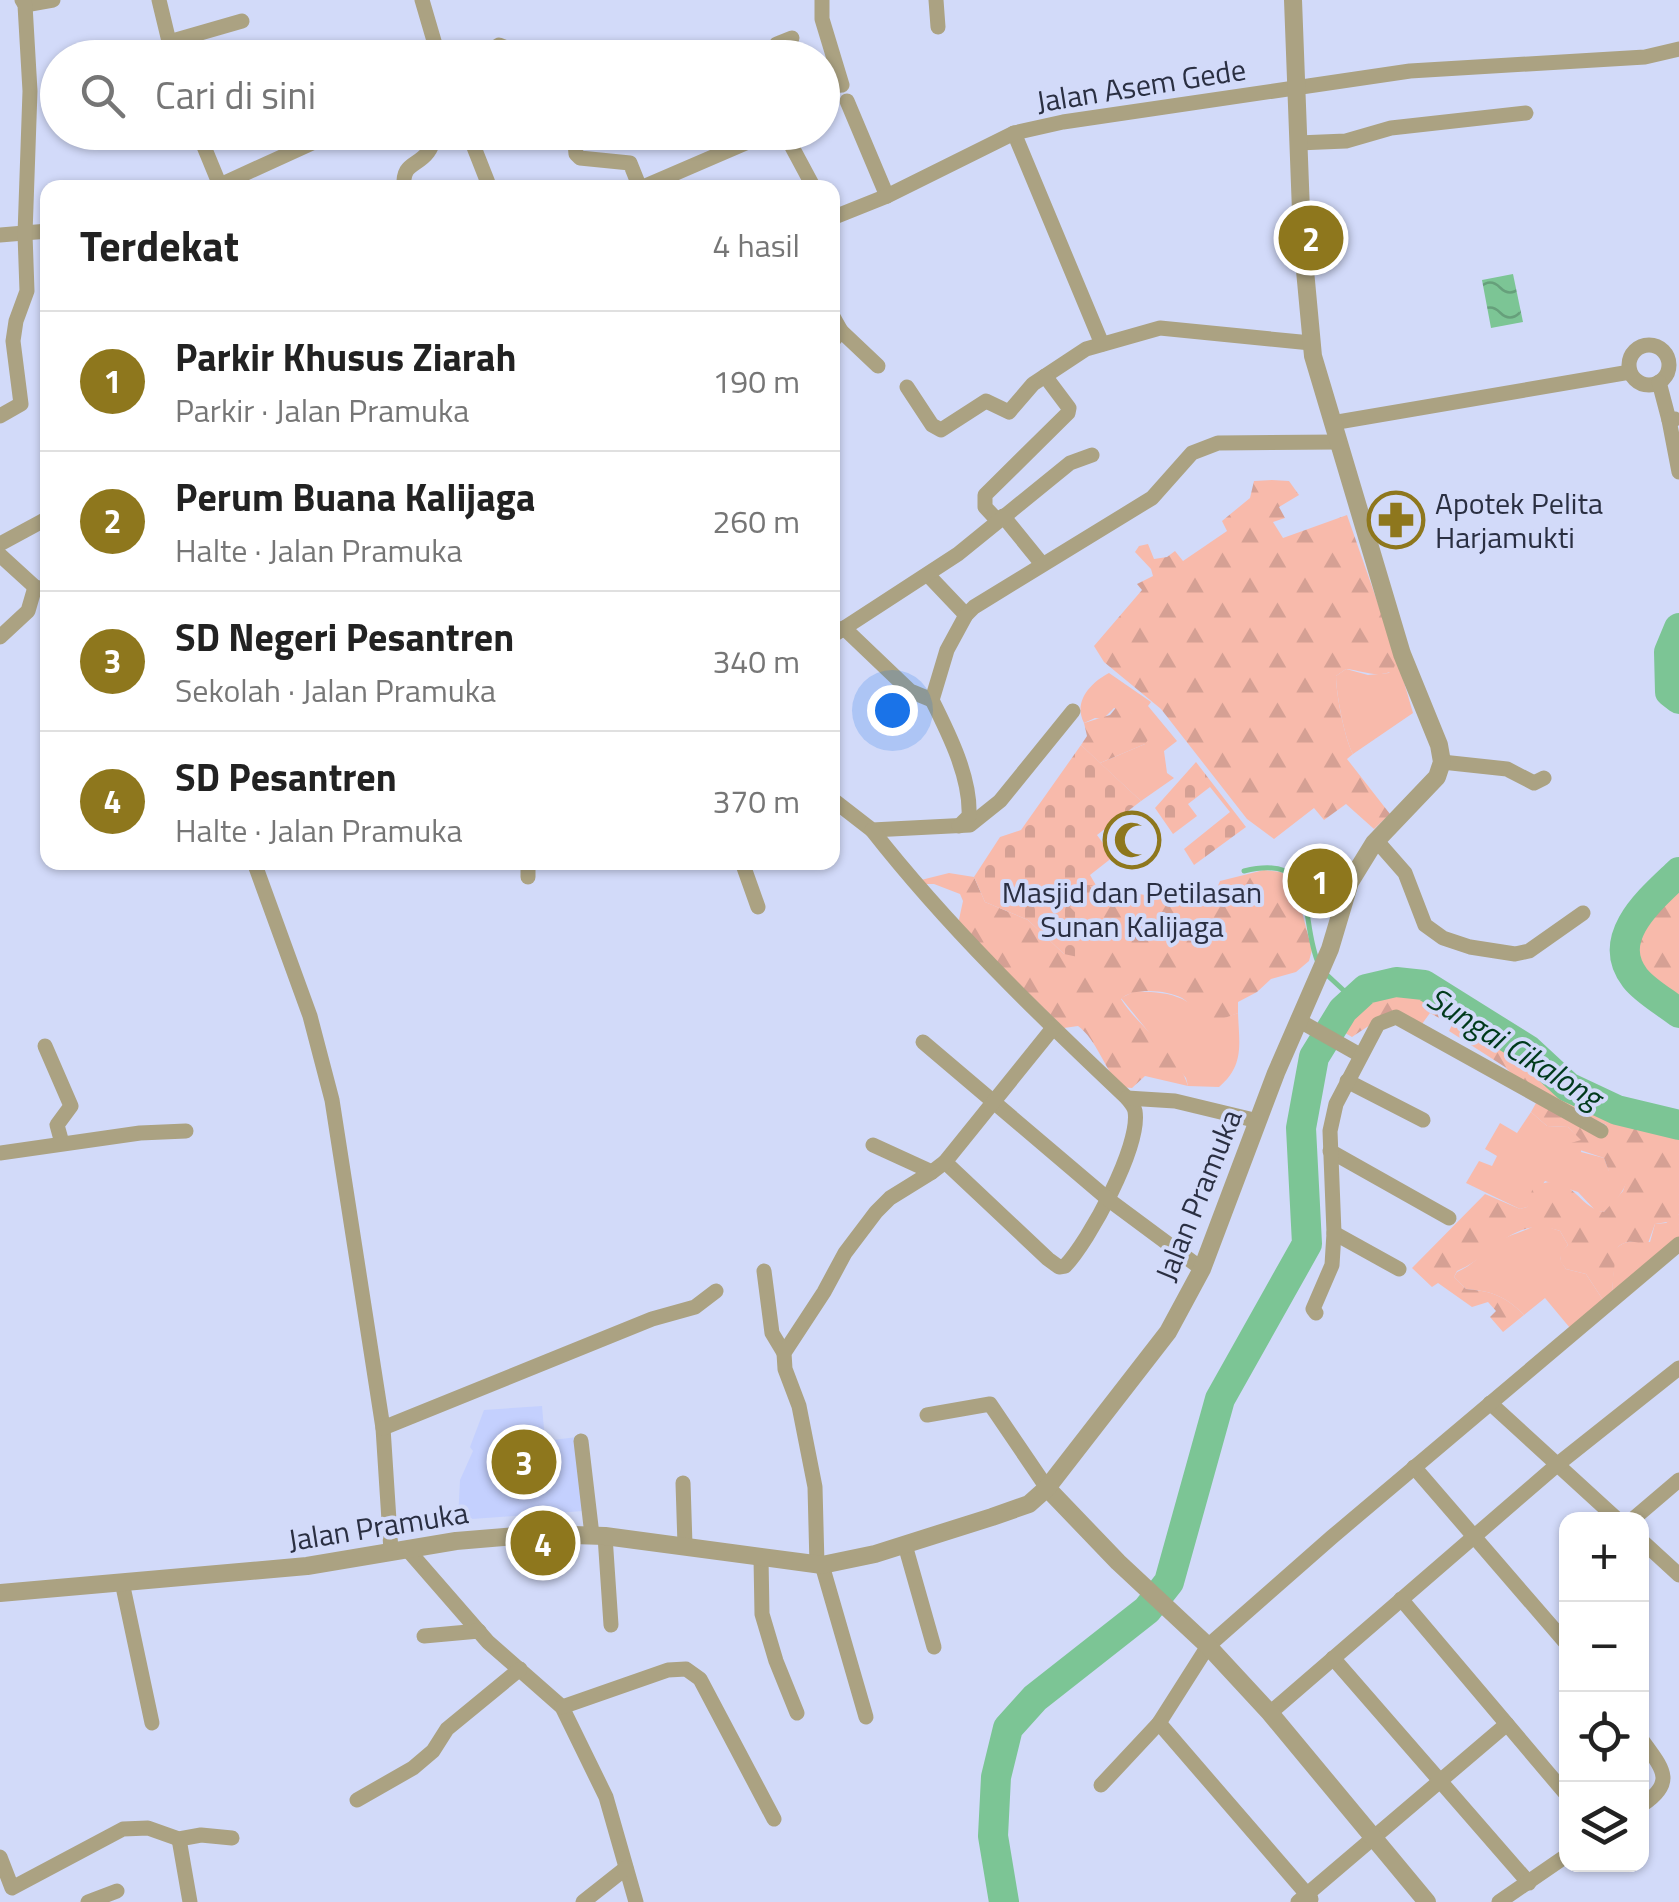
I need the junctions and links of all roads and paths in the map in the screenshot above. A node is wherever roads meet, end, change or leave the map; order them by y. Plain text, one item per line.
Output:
1 (53, 0) edge
2 (159, 0) edge
3 (422, 0) edge
4 (822, 0) edge
5 (936, 0) edge
6 (1294, 0) edge
7 (23, 3) edge
8 (242, 22) dead end
9 (938, 27) dead end
10 (792, 38) dead end
11 (169, 40) edge
12 (196, 40) edge
13 (437, 40) edge
14 (787, 40) edge
15 (829, 40) edge
16 (1679, 50) edge
17 (840, 77) edge
18 (1296, 86) junction
19 (840, 92) edge
20 (845, 93) junction
21 (1526, 113) dead end
22 (1014, 133) junction
23 (1298, 143) junction
24 (205, 150) edge
25 (297, 150) edge
26 (430, 150) edge
27 (475, 150) edge
28 (578, 150) edge
29 (729, 150) edge
30 (794, 150) edge
31 (218, 180) edge
32 (233, 180) edge
33 (404, 180) edge
34 (487, 180) edge
35 (637, 180) edge
36 (659, 180) edge
37 (810, 180) edge
38 (887, 196) junction
39 (840, 215) edge
40 (40, 232) edge
41 (26, 234) junction
42 (0, 235) edge
43 (840, 338) edge
44 (1311, 343) junction
45 (1102, 344) junction
46 (878, 366) dead end
47 (1630, 372) junction
48 (1045, 376) junction
49 (1659, 382) junction
50 (907, 387) dead end
51 (0, 416) edge
52 (1674, 419) edge
53 (1332, 423) junction
54 (1338, 442) junction
55 (1092, 455) dead end
56 (1679, 472) edge
57 (1000, 518) junction
58 (40, 522) edge
59 (0, 544) edge
60 (0, 555) edge
61 (1042, 564) junction
62 (928, 575) junction
63 (40, 588) edge
64 (40, 591) edge
65 (966, 615) junction
66 (840, 631) edge
67 (840, 634) edge
68 (0, 638) edge
69 (932, 700) junction
70 (1073, 711) dead end
71 (1442, 762) junction
72 (1544, 778) dead end
73 (840, 805) edge
74 (959, 826) junction
75 (872, 830) junction
76 (1376, 840) junction
77 (257, 870) edge
78 (745, 870) edge
79 (758, 907) dead end
80 (1582, 913) dead end
81 (1303, 1023) junction
82 (1053, 1028) junction
83 (923, 1042) dead end
84 (45, 1046) dead end
85 (1360, 1055) junction
86 (1347, 1081) junction
87 (1127, 1098) junction
88 (994, 1102) junction
89 (1258, 1120) junction
90 (1423, 1120) dead end
91 (1601, 1130) dead end
92 (186, 1131) dead end
93 (62, 1143) junction
94 (873, 1145) dead end
95 (1330, 1151) junction
96 (0, 1153) edge
97 (946, 1162) junction
98 (932, 1172) junction
99 (1109, 1200) junction
100 (1449, 1218) dead end
101 (1334, 1233) junction
102 (1679, 1244) edge
103 (1202, 1269) junction
104 (1398, 1269) dead end
105 (764, 1271) dead end
106 (716, 1291) dead end
107 (1316, 1314) dead end
108 (784, 1353) junction
109 (1678, 1370) edge
110 (1490, 1402) junction
111 (927, 1415) dead end
112 (383, 1428) junction
113 (581, 1442) dead end
114 (1558, 1464) junction
115 (1414, 1467) junction
116 (1679, 1480) edge
117 (684, 1484) dead end
118 (1048, 1488) junction
119 (1609, 1512) edge
120 (1641, 1512) edge
121 (598, 1536) junction
122 (1476, 1537) junction
123 (685, 1545) junction
124 (905, 1545) junction
125 (1649, 1547) edge
126 (399, 1550) junction
127 (760, 1558) junction
128 (820, 1565) junction
129 (1679, 1574) edge
130 (122, 1582) junction
131 (0, 1593) edge
132 (1401, 1599) junction
133 (611, 1626) dead end
134 (478, 1631) junction
135 (1559, 1635) edge
136 (424, 1636) dead end
137 (1208, 1646) junction
138 (934, 1647) dead end
139 (1334, 1658) junction
140 (520, 1669) junction
141 (562, 1708) junction
142 (797, 1713) dead end
143 (1270, 1713) junction
144 (866, 1717) dead end
145 (152, 1723) dead end
146 (1159, 1723) junction
147 (1506, 1724) junction
148 (1649, 1750) edge
149 (1440, 1780) junction
150 (1679, 1782) edge
151 (1101, 1785) dead end
152 (1559, 1786) edge
153 (1658, 1794) junction
154 (357, 1800) dead end
155 (1649, 1800) edge
156 (774, 1819) dead end
157 (1371, 1837) junction
158 (232, 1838) dead end
159 (180, 1839) junction
160 (0, 1857) edge
161 (1559, 1861) edge
162 (626, 1868) junction
163 (1529, 1883) junction
164 (116, 1891) dead end
165 (12, 1895) edge
166 (1306, 1899) edge
167 (88, 1902) edge
168 (190, 1902) edge
169 (583, 1902) edge
170 (636, 1902) edge
171 (1428, 1902) edge
172 (1500, 1902) edge

1 - 7 street
2 - 11 street
3 - 13 street
4 - 15 street
5 - 9 street
6 - 18 street
7 - 41 street
8 - 12 street
10 - 14 street
16 - 18 street, Jalan Asem Gede
17 - 20 street
18 - 22 street, Jalan Asem Gede
18 - 23 street
19 - 20 street
20 - 38 street
21 - 23 street
22 - 38 street, Jalan Asem Gede
22 - 45 street
23 - 44 street
24 - 31 street
25 - 32 street
26 - 33 street
27 - 34 street
28 - 35 street
29 - 36 street
30 - 37 street
38 - 39 street, Jalan Asem Gede
40 - 41 street
41 - 42 street
41 - 51 street
43 - 46 street
44 - 45 street
44 - 53 street
45 - 48 street
47 - 49 street
47 - 49 street
47 - 53 street
48 - 50 street
48 - 57 street
49 - 52 street
52 - 56 street
53 - 54 street
54 - 61 street
54 - 71 street
55 - 57 street
57 - 61 street
57 - 62 street
58 - 59 street
60 - 63 street
61 - 65 street
62 - 65 street
62 - 66 street
64 - 68 street
65 - 69 street
67 - 69 street
69 - 74 street
70 - 74 street
71 - 72 street
71 - 76 street, Jalan Pramuka
73 - 75 street
74 - 75 street
75 - 82 street
76 - 80 street
76 - 81 street, Jalan Pramuka
77 - 112 street
78 - 79 street
81 - 85 street
81 - 89 street, Jalan Pramuka
82 - 87 street
82 - 88 street
83 - 88 street
84 - 93 street
85 - 86 street
85 - 91 street
86 - 90 street
86 - 95 street
87 - 89 street
87 - 99 street
88 - 97 street
88 - 99 street
89 - 103 street, Jalan Pramuka
92 - 93 street
93 - 96 street
94 - 98 street
95 - 100 street
95 - 101 street
97 - 98 street
97 - 99 street
98 - 108 street
99 - 103 street
101 - 104 street
101 - 107 street
102 - 110 street
103 - 118 street, Jalan Pramuka
105 - 108 street
106 - 112 street
108 - 128 street
109 - 114 street
110 - 114 street
110 - 115 street
111 - 118 street
112 - 126 street
113 - 121 street
114 - 119 street
114 - 122 street
115 - 122 street
115 - 137 street
116 - 120 street
117 - 123 street
118 - 124 street, Jalan Pramuka
118 - 137 street
121 - 123 street, Jalan Pramuka
121 - 126 street, Jalan Pramuka
121 - 133 street
122 - 132 street
122 - 135 street
123 - 127 street, Jalan Pramuka
124 - 128 street, Jalan Pramuka
124 - 138 street
125 - 129 street
126 - 130 street, Jalan Pramuka
126 - 134 street
127 - 128 street, Jalan Pramuka
127 - 142 street
128 - 144 street
130 - 131 street, Jalan Pramuka
130 - 145 street
132 - 139 street
132 - 147 street
134 - 136 street
134 - 140 street
137 - 143 street
137 - 146 street
139 - 143 street
139 - 149 street
140 - 141 street
140 - 154 street
141 - 156 street
141 - 162 street
143 - 157 street
146 - 151 street
146 - 166 street
147 - 149 street
147 - 152 street
148 - 153 street
149 - 157 street
149 - 163 street
150 - 153 street
153 - 155 street
157 - 166 street
157 - 171 street
158 - 159 street
159 - 165 street
159 - 168 street
160 - 165 street
161 - 163 street
162 - 169 street
162 - 170 street
163 - 172 street
164 - 167 street

